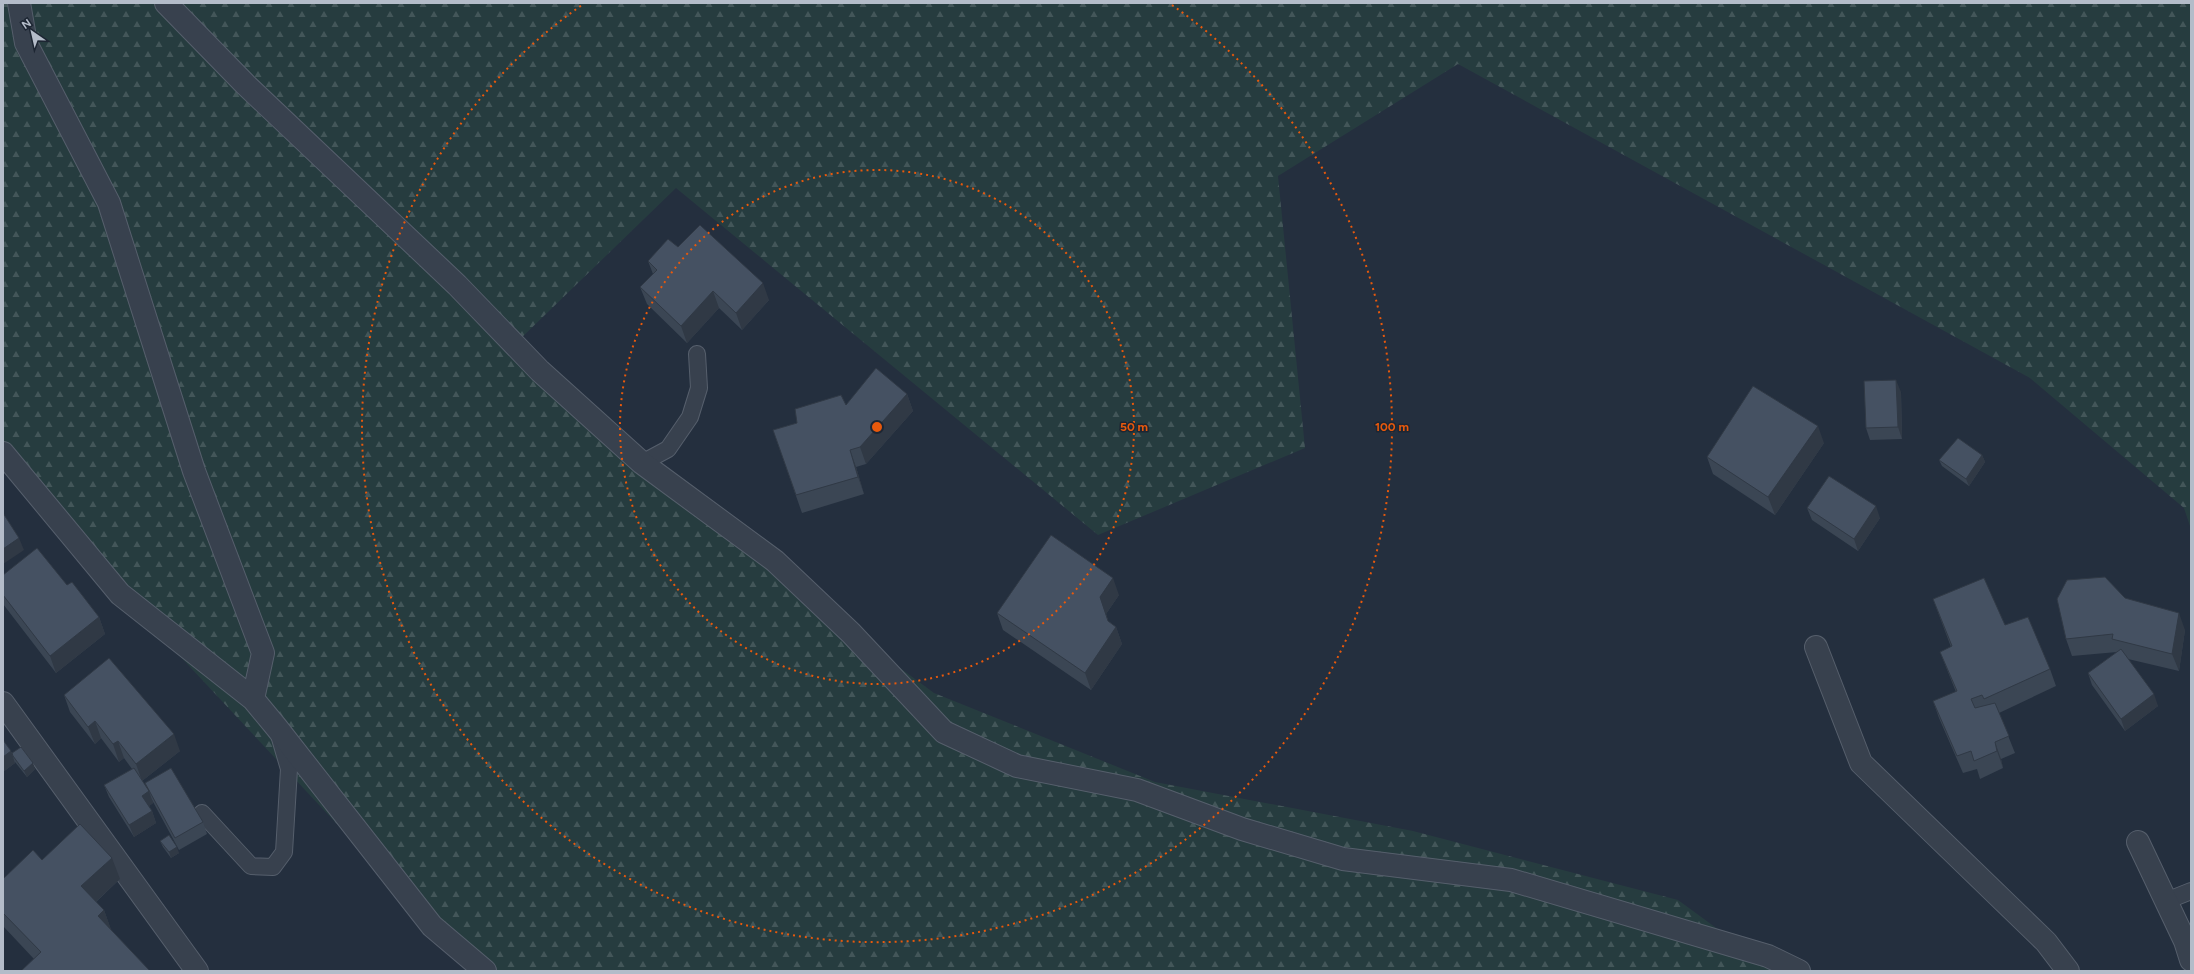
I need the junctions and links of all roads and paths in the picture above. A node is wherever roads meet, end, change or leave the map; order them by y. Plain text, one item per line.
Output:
1 (19, 3) edge
2 (166, 3) edge
3 (697, 354) dead end
4 (3, 453) edge
5 (642, 463) junction
6 (1816, 647) dead end
7 (253, 699) junction
8 (3, 703) edge
9 (277, 728) junction
10 (202, 813) dead end
11 (2138, 842) dead end
12 (2191, 891) edge
13 (2166, 901) junction
14 (2191, 960) edge
15 (197, 971) edge
16 (485, 971) edge
17 (1799, 971) edge
18 (2068, 971) edge

1 - 7 street
2 - 5 street
3 - 5 lane
4 - 7 street
5 - 17 street
6 - 18 street
7 - 9 street
8 - 15 street
9 - 10 lane
9 - 16 street
11 - 13 street
12 - 13 lane
13 - 14 street

